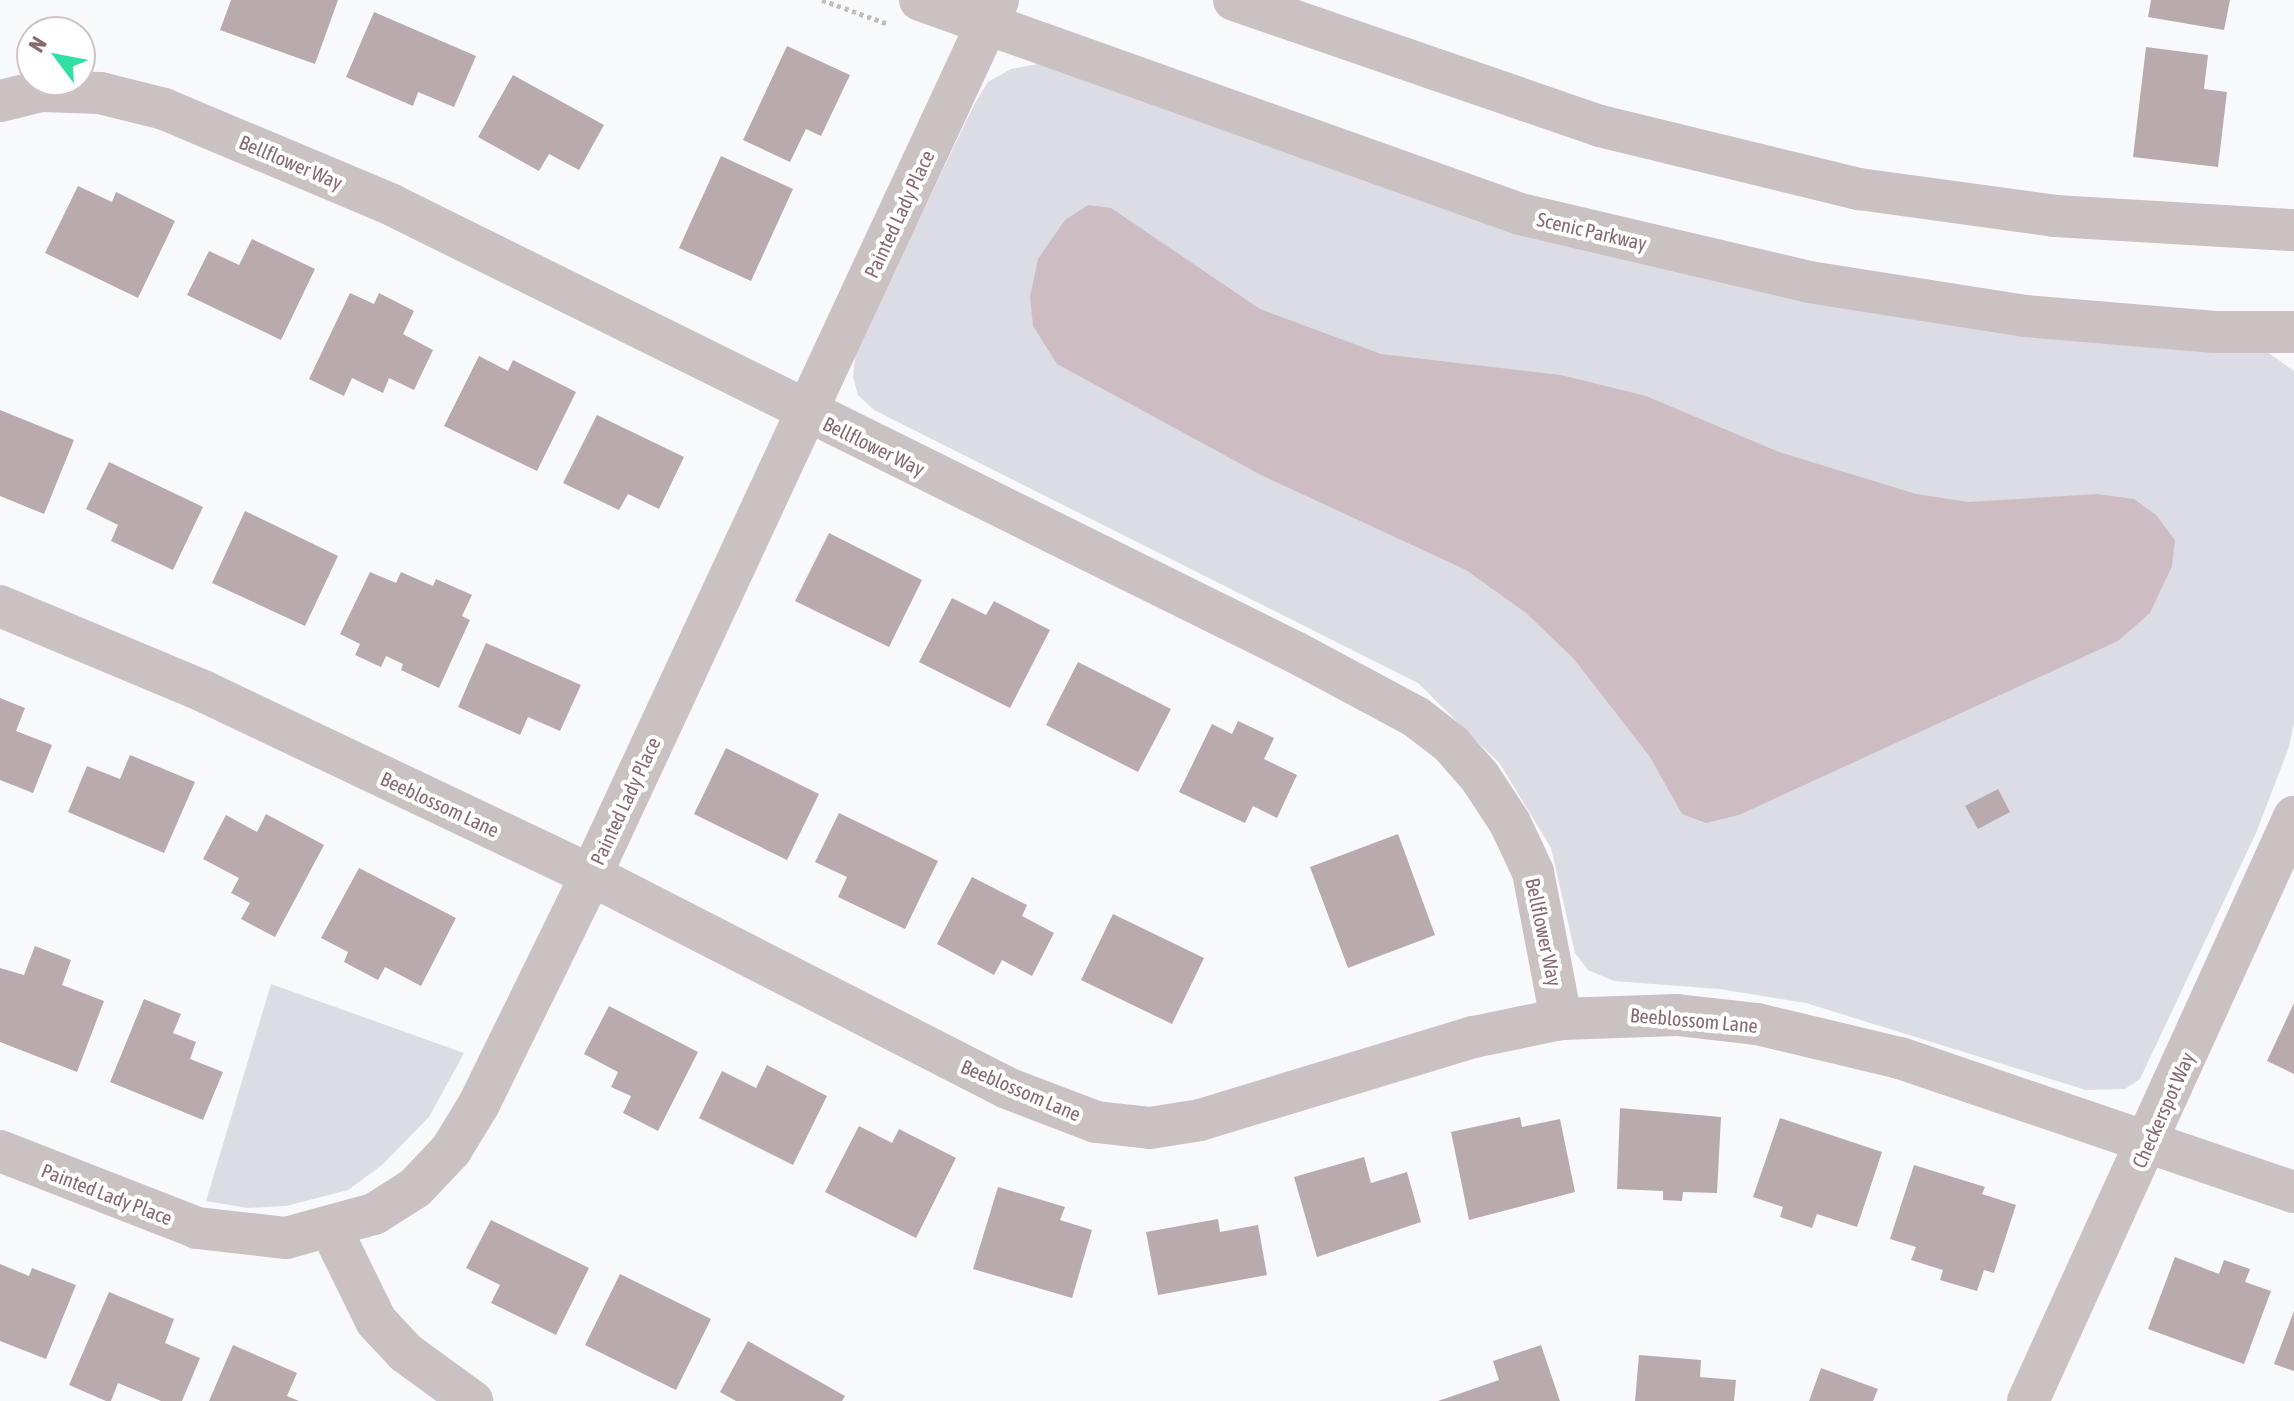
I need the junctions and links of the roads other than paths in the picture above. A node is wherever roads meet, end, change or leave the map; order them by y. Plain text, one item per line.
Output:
1 (1234, 0) edge
2 (993, 12) edge
3 (910, 14) edge
4 (0, 101) edge
5 (2294, 230) edge
6 (2294, 332) edge
7 (806, 413) junction
8 (0, 606) edge
9 (2294, 817) edge
10 (591, 875) junction
11 (1561, 1019) junction
12 (2149, 1143) junction
13 (0, 1151) edge
14 (2294, 1192) edge
15 (331, 1229) junction
16 (472, 1401) edge
17 (2028, 1401) edge

1 - 5 street
2 - 3 street, Scenic Parkway
2 - 6 street, Scenic Parkway
2 - 7 street, Painted Lady Place
4 - 7 street, Bellflower Way
7 - 10 street, Painted Lady Place
7 - 11 street, Bellflower Way
8 - 10 street, Beeblossom Lane
9 - 12 street, Checkerspot Way
10 - 11 street, Beeblossom Lane
10 - 15 street, Painted Lady Place
11 - 12 street, Beeblossom Lane
12 - 14 street, Beeblossom Lane
12 - 17 street, Checkerspot Way
13 - 15 street, Painted Lady Place
15 - 16 street

